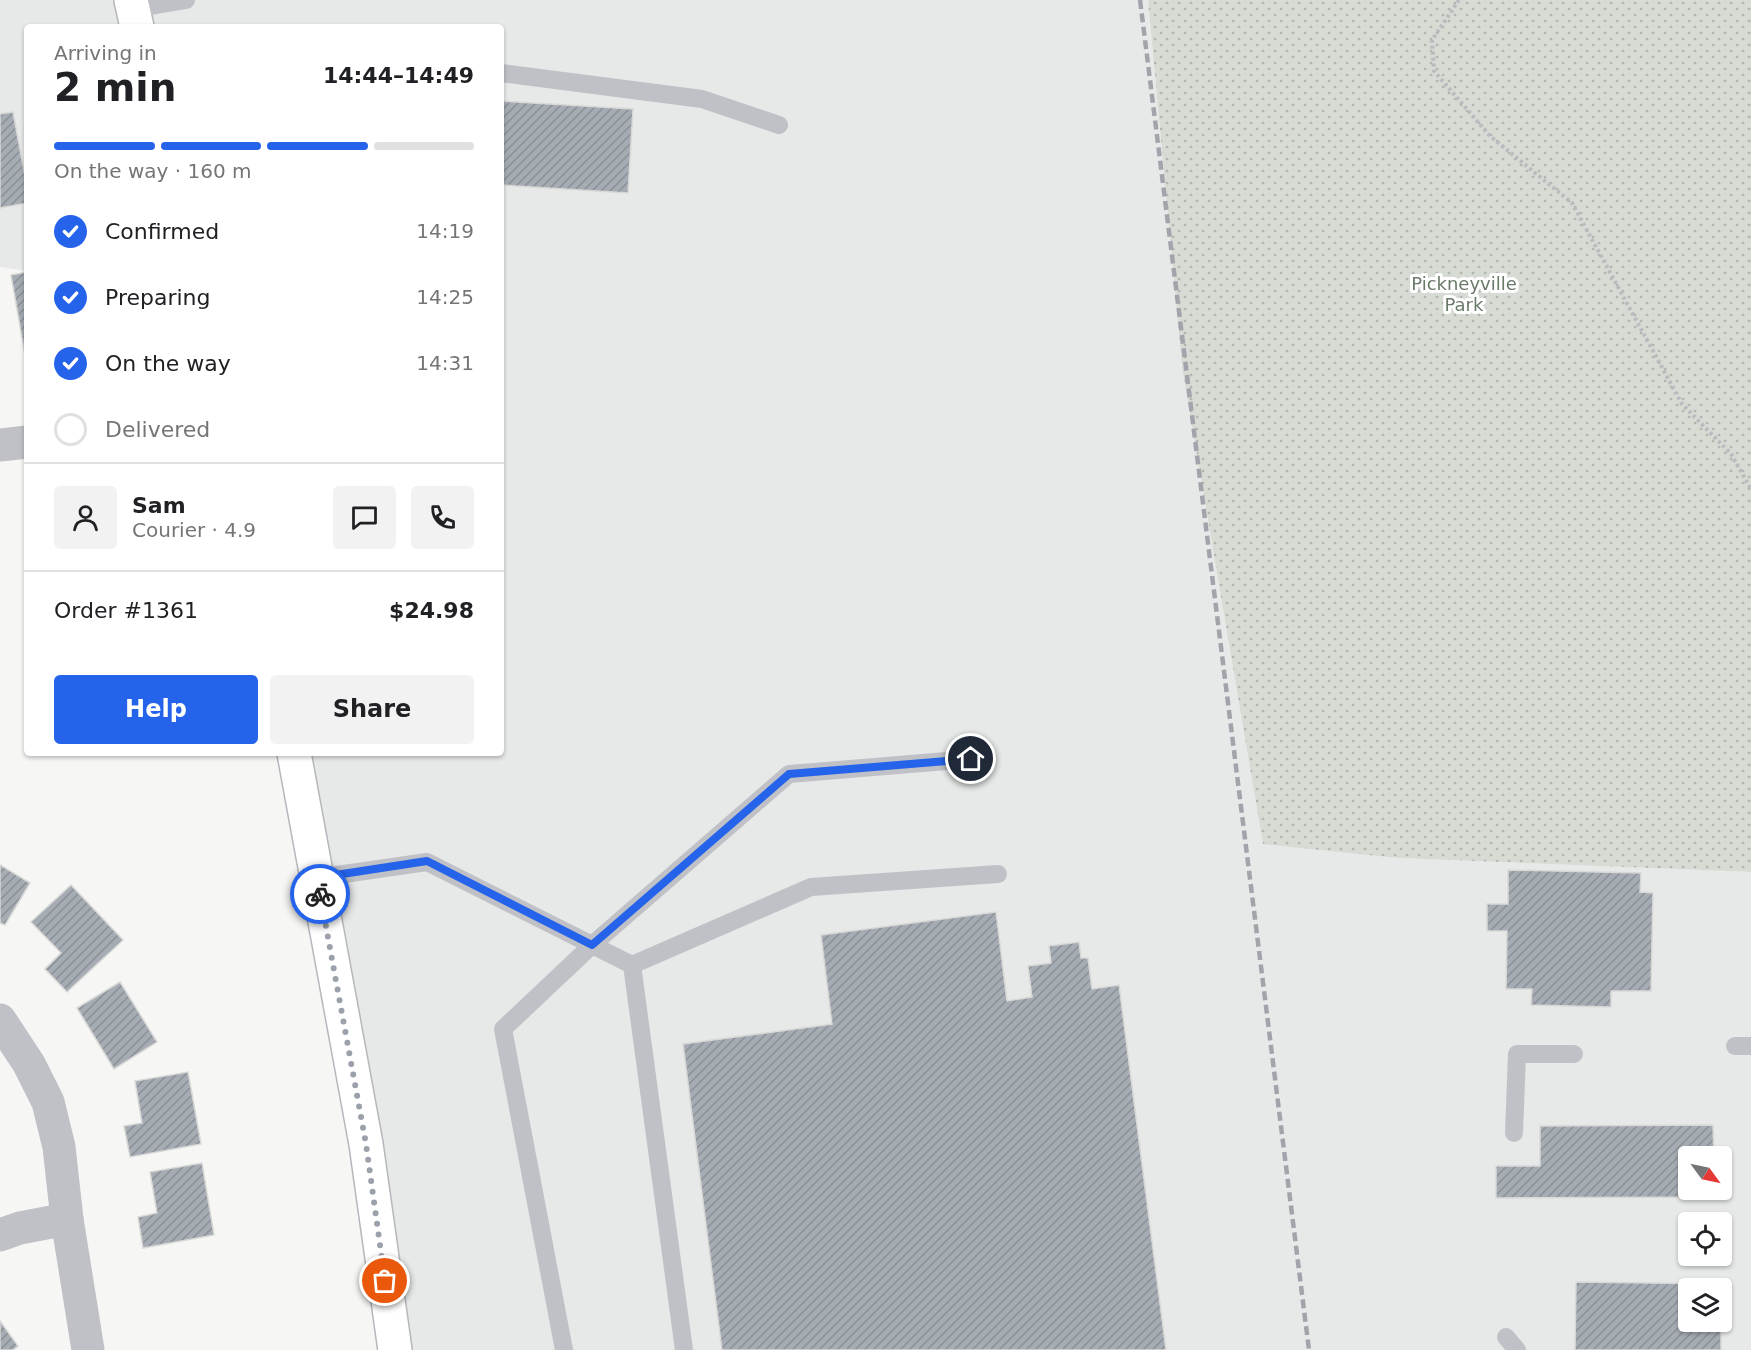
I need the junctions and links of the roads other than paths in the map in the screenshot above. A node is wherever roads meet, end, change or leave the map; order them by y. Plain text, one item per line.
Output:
1 (186, 0) edge
2 (133, 12) edge
3 (504, 73) edge
4 (779, 125) dead end
5 (24, 442) edge
6 (0, 446) edge
7 (295, 756) edge
8 (971, 759) dead end
9 (998, 874) dead end
10 (316, 878) junction
11 (592, 945) junction
12 (632, 965) junction
13 (0, 1020) edge
14 (1574, 1054) dead end
15 (1514, 1133) dead end
16 (67, 1219) junction
17 (0, 1234) edge
18 (88, 1350) edge
19 (395, 1350) edge
20 (564, 1350) edge
21 (684, 1350) edge

1 - 2 lane
3 - 4 lane
5 - 6 street
7 - 10 main road
8 - 11 lane
9 - 12 lane
10 - 11 lane
10 - 19 main road
11 - 12 lane
11 - 20 lane
12 - 21 lane
13 - 16 street
14 - 15 lane
16 - 17 street
16 - 18 street

